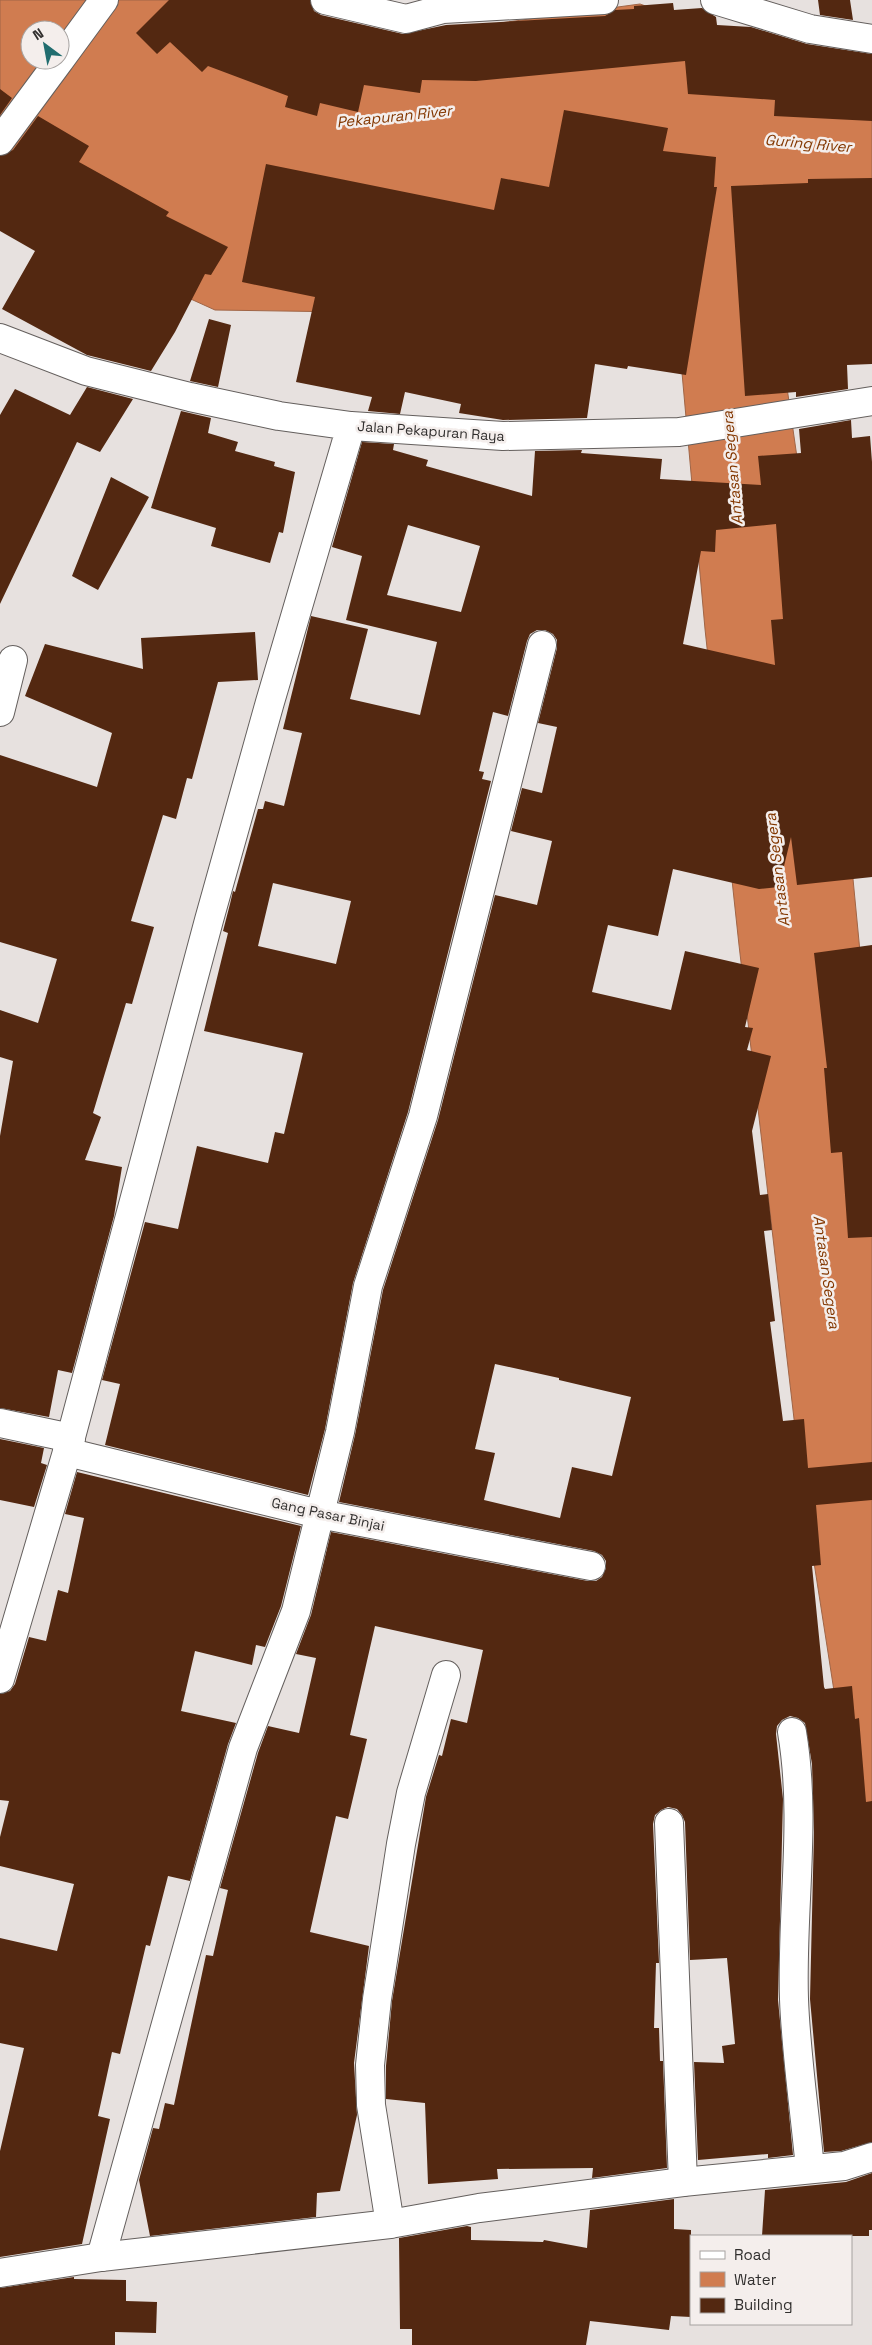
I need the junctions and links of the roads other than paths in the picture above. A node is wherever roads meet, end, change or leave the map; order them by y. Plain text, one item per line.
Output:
1 (104, 0) edge
2 (326, 0) edge
3 (604, 0) edge
4 (715, 0) edge
5 (872, 39) edge
6 (70, 46) edge
7 (53, 70) edge
8 (0, 141) edge
9 (0, 338) edge
10 (872, 401) edge
11 (351, 426) junction
12 (542, 645) dead end
13 (13, 660) dead end
14 (0, 712) edge
15 (0, 1423) edge
16 (69, 1445) junction
17 (319, 1514) junction
18 (591, 1566) dead end
19 (446, 1675) dead end
20 (0, 1679) edge
21 (792, 1732) dead end
22 (668, 1823) dead end
23 (872, 2157) edge
24 (810, 2169) junction
25 (683, 2182) junction
26 (390, 2224) junction
27 (101, 2257) junction
28 (0, 2273) edge

1 - 6 street
2 - 3 street
4 - 5 street
7 - 8 street
9 - 11 street, Jalan Pekapuran Raya
10 - 11 street, Jalan Pekapuran Raya
11 - 16 street
12 - 17 street
13 - 14 street
15 - 16 street, Gang Pasar Binjai
16 - 17 street, Gang Pasar Binjai
16 - 20 street
17 - 18 street, Gang Pasar Binjai
17 - 27 street
19 - 26 street
21 - 24 street
22 - 25 street
23 - 24 street
24 - 25 street
25 - 26 street
26 - 27 street
27 - 28 street

